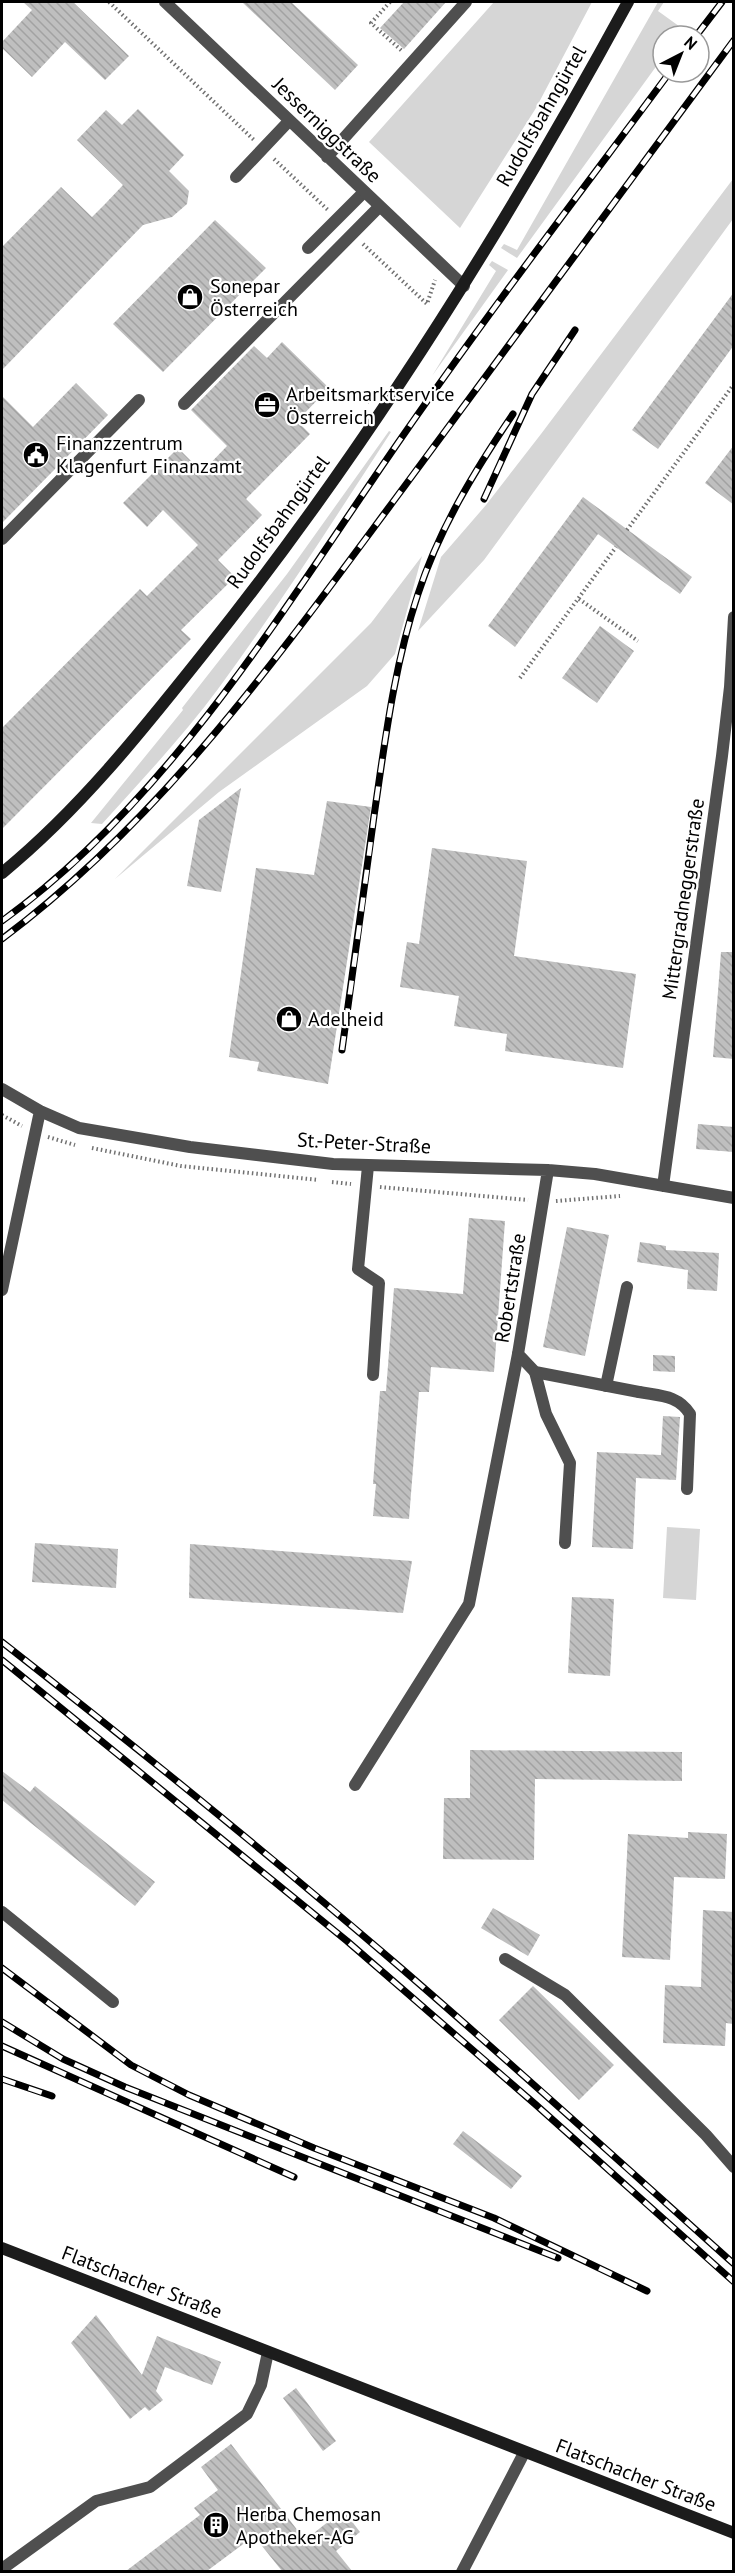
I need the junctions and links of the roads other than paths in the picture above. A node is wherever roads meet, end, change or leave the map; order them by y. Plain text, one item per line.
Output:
1 (166, 2) edge
2 (466, 2) edge
3 (628, 2) edge
4 (290, 121) junction
5 (327, 157) junction
6 (236, 177) dead end
7 (364, 192) junction
8 (379, 207) junction
9 (308, 248) dead end
10 (464, 286) junction
11 (139, 400) dead end
12 (184, 404) dead end
13 (2, 539) edge
14 (734, 617) edge
15 (2, 873) edge
16 (2, 1089) edge
17 (40, 1111) junction
18 (368, 1166) junction
19 (548, 1170) junction
20 (663, 1186) junction
21 (734, 1198) edge
22 (627, 1287) dead end
23 (2, 1290) edge
24 (518, 1354) junction
25 (535, 1372) junction
26 (373, 1375) dead end
27 (606, 1386) junction
28 (687, 1489) dead end
29 (565, 1543) dead end
30 (355, 1785) dead end
31 (2, 1912) edge
32 (505, 1959) dead end
33 (113, 2002) dead end
34 (734, 2167) edge
35 (2, 2248) edge
36 (268, 2352) junction
37 (524, 2453) junction
38 (734, 2533) edge
39 (2, 2569) edge
40 (462, 2571) edge

1 - 4 street, Jesserniggstraße
2 - 5 street
3 - 10 street, Rudolfsbahngürtel
4 - 5 street, Jesserniggstraße
4 - 6 street
5 - 7 street, Jesserniggstraße
7 - 8 street, Jesserniggstraße
7 - 9 street
8 - 10 street, Jesserniggstraße
8 - 12 street
10 - 15 street, Rudolfsbahngürtel
11 - 13 street
14 - 20 street, Mittergradneggerstraße
16 - 17 street, St.-Peter-Straße
17 - 18 street, St.-Peter-Straße
17 - 23 street
18 - 19 street, St.-Peter-Straße
18 - 26 street
19 - 20 street, St.-Peter-Straße
19 - 24 street, Robertstraße
20 - 21 street, St.-Peter-Straße
22 - 27 street
24 - 25 street, Robertstraße
24 - 30 street
25 - 27 street
25 - 29 street
27 - 28 street
31 - 33 street
32 - 34 street
35 - 36 street, Flatschacher Straße
36 - 37 street, Flatschacher Straße
36 - 39 street
37 - 38 street, Flatschacher Straße
37 - 40 street, Flatschacher Straße

